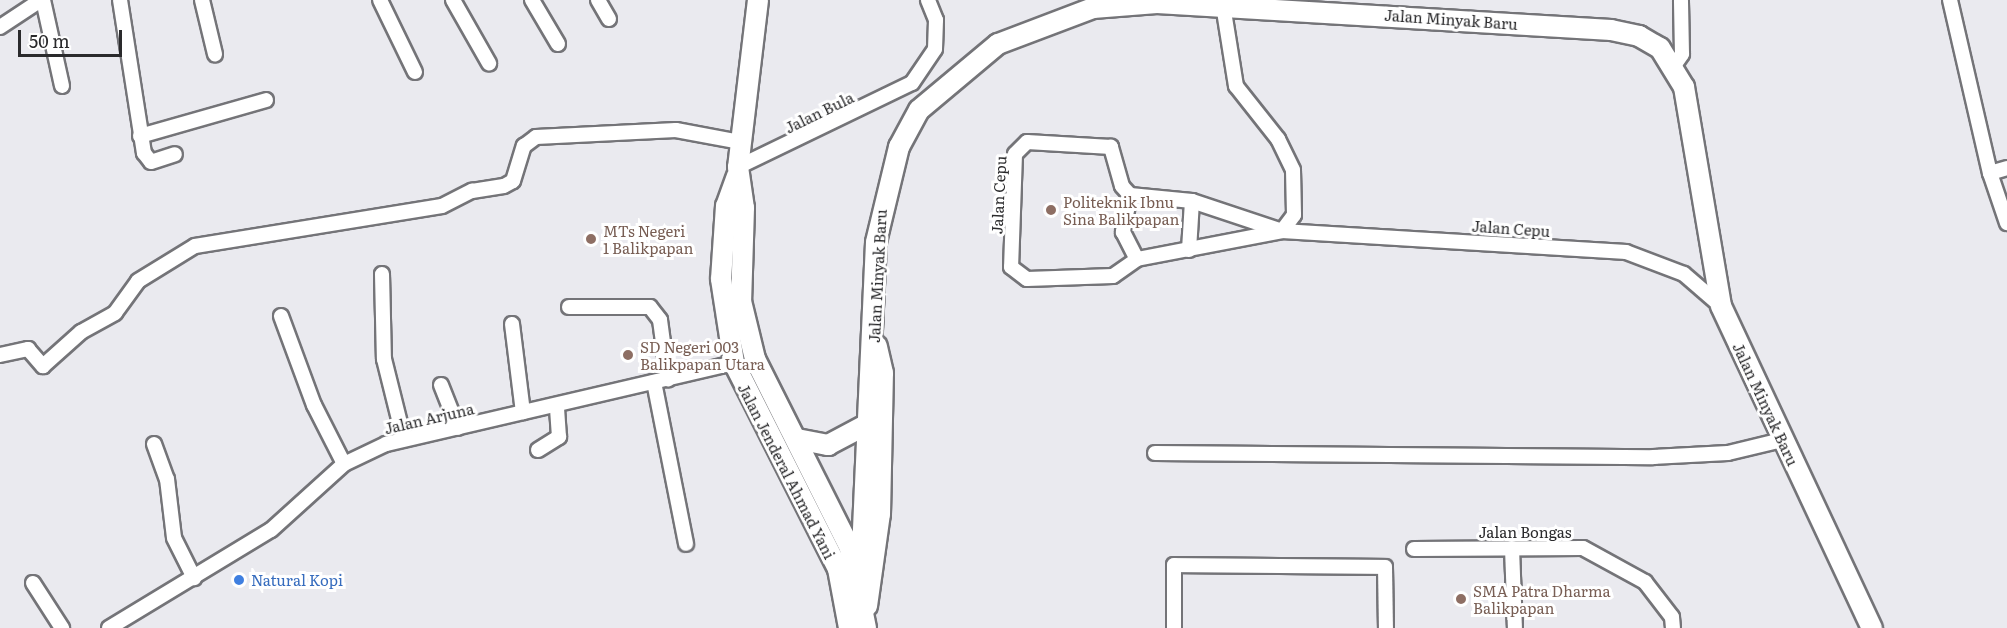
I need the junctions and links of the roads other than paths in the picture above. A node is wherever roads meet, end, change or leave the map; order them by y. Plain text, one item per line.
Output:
1 (42, 0) edge
2 (120, 0) edge
3 (202, 0) edge
4 (380, 0) edge
5 (453, 0) edge
6 (532, 0) edge
7 (598, 0) edge
8 (758, 0) edge
9 (928, 0) edge
10 (1681, 0) edge
11 (1950, 0) edge
12 (1223, 5) junction
13 (609, 19) dead end
14 (0, 27) edge
15 (558, 44) dead end
16 (1653, 44) junction
17 (215, 54) dead end
18 (489, 63) dead end
19 (1673, 67) junction
20 (415, 72) dead end
21 (62, 86) dead end
22 (1684, 96) junction
23 (266, 100) dead end
24 (140, 136) junction
25 (741, 142) junction
26 (175, 154) dead end
27 (2007, 168) edge
28 (738, 170) junction
29 (1990, 173) junction
30 (1130, 195) junction
31 (1192, 201) junction
32 (2007, 223) edge
33 (1282, 231) junction
34 (1189, 250) junction
35 (1137, 259) junction
36 (382, 274) dead end
37 (1721, 306) junction
38 (569, 307) dead end
39 (281, 316) dead end
40 (512, 324) dead end
41 (875, 338) junction
42 (0, 355) edge
43 (734, 363) junction
44 (667, 379) junction
45 (441, 385) dead end
46 (557, 405) junction
47 (523, 412) junction
48 (866, 425) junction
49 (458, 428) junction
50 (404, 439) junction
51 (796, 439) junction
52 (1782, 440) junction
53 (154, 444) dead end
54 (538, 450) dead end
55 (1155, 453) dead end
56 (344, 464) junction
57 (686, 544) dead end
58 (1512, 548) junction
59 (1414, 549) dead end
60 (194, 578) junction
61 (859, 578) junction
62 (33, 583) dead end
63 (847, 604) junction
64 (866, 620) edge
65 (63, 628) edge
66 (109, 628) edge
67 (849, 628) edge
68 (1174, 628) edge
69 (1386, 628) edge
70 (1515, 628) edge
71 (1673, 628) edge
72 (1872, 628) edge

1 - 14 street
1 - 21 street
2 - 24 street
3 - 17 street
4 - 20 street
5 - 18 street
6 - 15 street
7 - 13 street
8 - 25 main road, Jalan Jenderal Ahmad Yani
9 - 28 street, Jalan Bula
10 - 19 street
11 - 29 street
12 - 16 main road, Jalan Minyak Baru
12 - 33 street
12 - 41 main road, Jalan Minyak Baru
16 - 19 main road, Jalan Minyak Baru
16 - 22 main road, Jalan Minyak Baru
19 - 22 main road, Jalan Minyak Baru
22 - 37 main road, Jalan Minyak Baru
23 - 24 street
24 - 26 street
25 - 28 main road, Jalan Jenderal Ahmad Yani
25 - 42 street
27 - 29 street
28 - 43 main road, Jalan Jenderal Ahmad Yani
28 - 51 main road, Jalan Jenderal Ahmad Yani
29 - 32 street
30 - 31 street, Jalan Cepu
30 - 35 street
30 - 35 street, Jalan Cepu
31 - 33 street, Jalan Cepu
31 - 34 street
33 - 34 street, Jalan Cepu
33 - 37 street, Jalan Cepu
34 - 35 street, Jalan Cepu
36 - 50 street
37 - 52 main road, Jalan Minyak Baru
38 - 44 street
39 - 56 street
40 - 47 street
41 - 48 main road, Jalan Minyak Baru
41 - 64 main road
43 - 44 street, Jalan Arjuna
43 - 63 main road, Jalan Jenderal Ahmad Yani
44 - 46 street, Jalan Arjuna
44 - 57 street
45 - 49 street
46 - 47 street, Jalan Arjuna
46 - 54 street
47 - 49 street, Jalan Arjuna
48 - 51 main road
48 - 61 main road, Jalan Minyak Baru
49 - 50 street, Jalan Arjuna
50 - 56 street, Jalan Arjuna
51 - 61 main road, Jalan Jenderal Ahmad Yani
52 - 55 street
52 - 72 main road, Jalan Minyak Baru
53 - 60 street
56 - 60 street, Jalan Arjuna
58 - 59 street, Jalan Bongas
58 - 70 street
58 - 71 street, Jalan Bongas
60 - 66 street, Jalan Arjuna
61 - 63 main road, Jalan Minyak Baru
61 - 64 main road, Jalan Jenderal Ahmad Yani
62 - 65 street
63 - 67 main road, Jalan Jenderal Ahmad Yani
68 - 69 street

